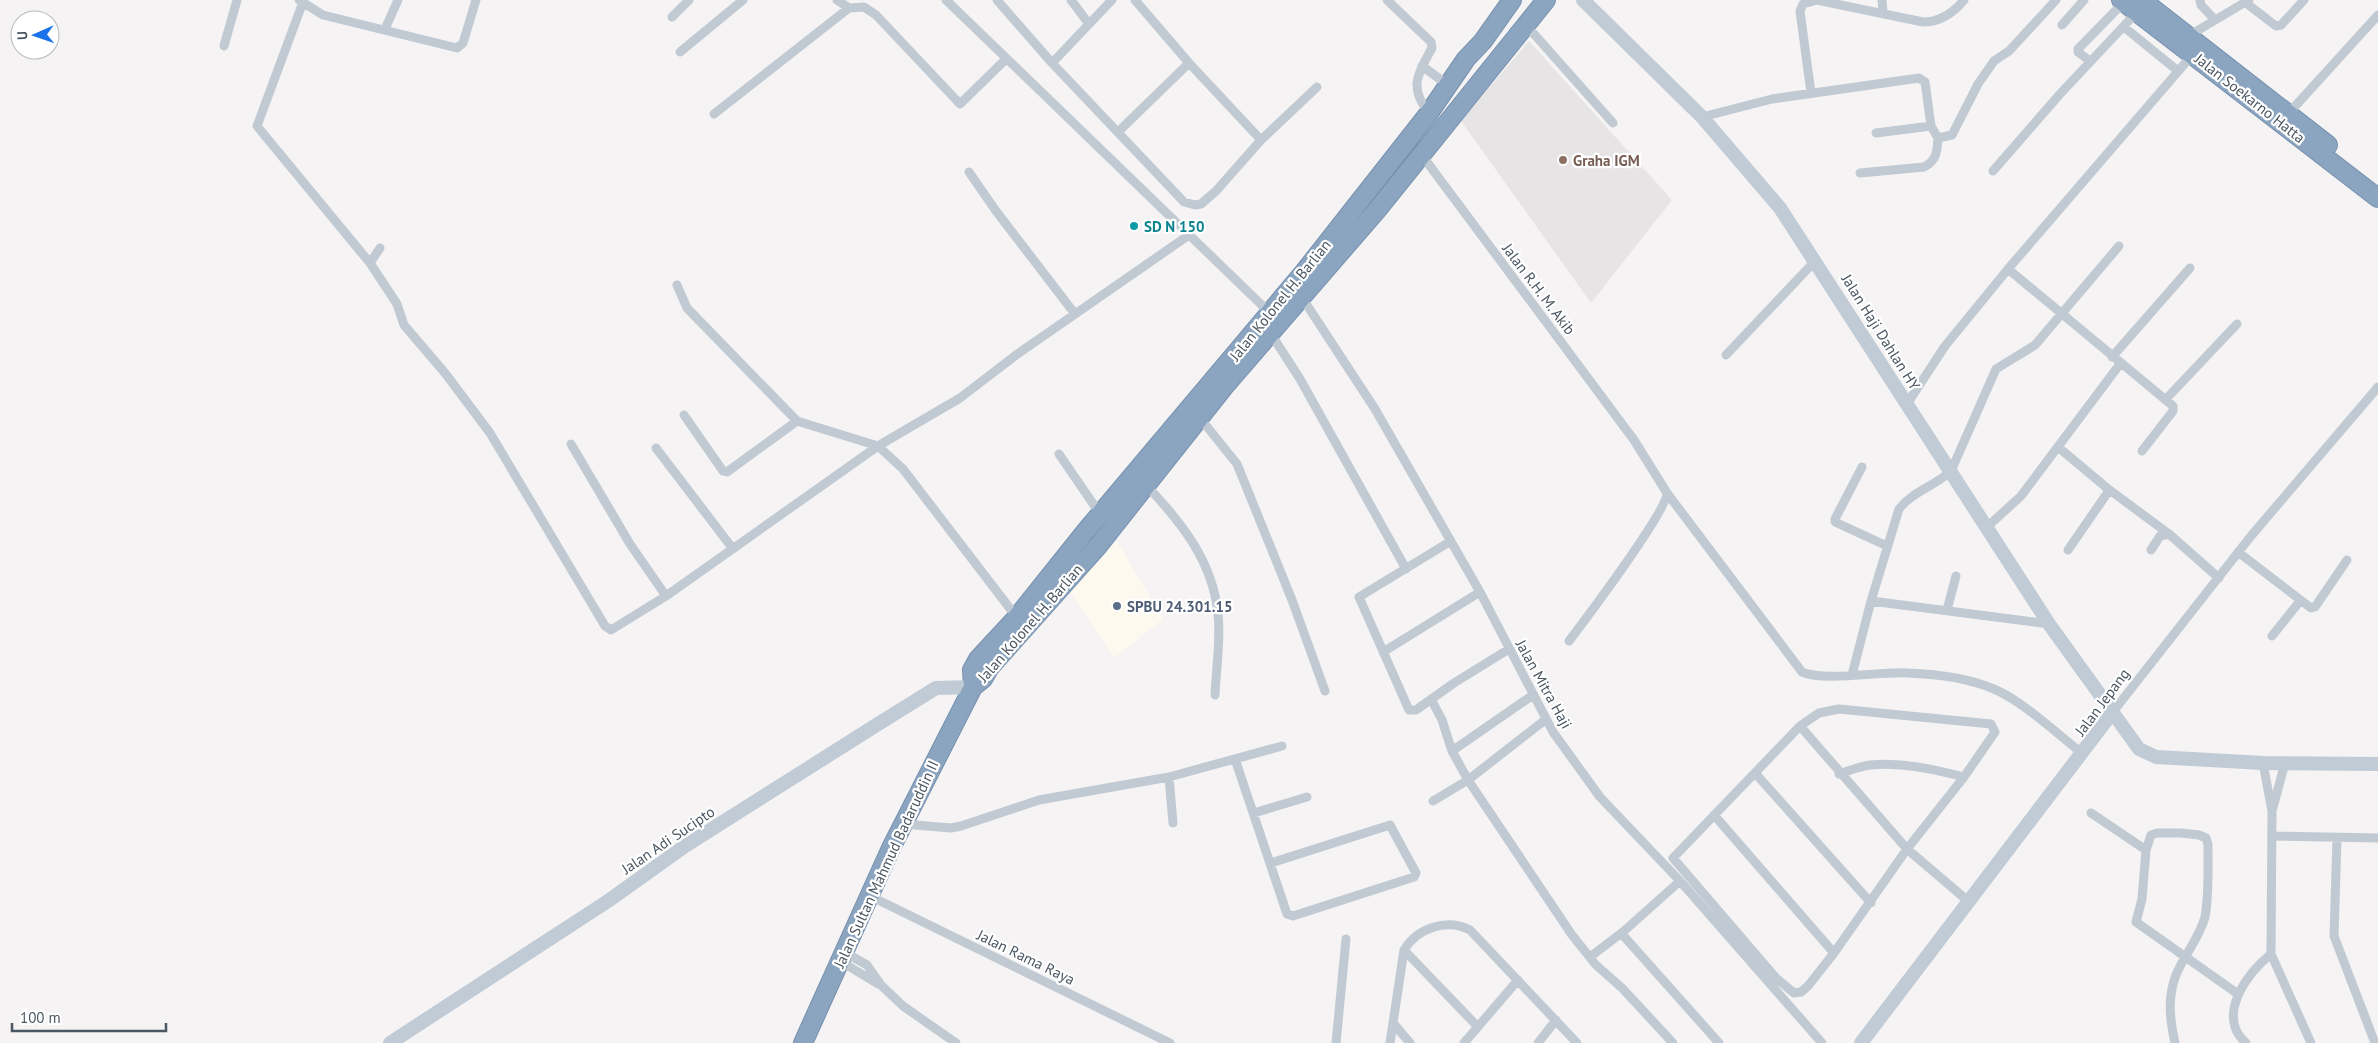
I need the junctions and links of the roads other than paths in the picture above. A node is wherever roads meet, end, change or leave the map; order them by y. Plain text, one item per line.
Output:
1 (237, 0) edge
2 (398, 0) edge
3 (476, 0) edge
4 (689, 0) edge
5 (743, 0) edge
6 (837, 0) edge
7 (946, 0) edge
8 (997, 0) edge
9 (1071, 0) edge
10 (1112, 0) edge
11 (1135, 0) edge
12 (1387, 0) edge
13 (1498, 0) edge
14 (1512, 0) edge
15 (1532, 0) edge
16 (1546, 0) edge
17 (1583, 0) edge
18 (1817, 0) edge
19 (1882, 0) edge
20 (2056, 0) edge
21 (2084, 0) edge
22 (2200, 0) edge
23 (2304, 0) edge
24 (301, 1) edge
25 (1960, 2) edge
26 (2247, 2) edge
27 (2137, 3) edge
28 (850, 8) junction
29 (1883, 12) junction
30 (2378, 15) edge
31 (672, 17) dead end
32 (2215, 20) junction
33 (1089, 24) junction
34 (1526, 25) junction
35 (2062, 25) dead end
36 (2124, 27) junction
37 (385, 29) junction
38 (2190, 35) junction
39 (224, 46) dead end
40 (680, 52) dead end
41 (2193, 54) junction
42 (1467, 58) junction
43 (2086, 58) dead end
44 (1006, 59) junction
45 (1189, 63) junction
46 (1052, 64) junction
47 (1422, 66) junction
48 (2178, 71) junction
49 (1483, 75) junction
50 (1448, 85) junction
51 (1317, 87) dead end
52 (1811, 93) junction
53 (1429, 113) junction
54 (2290, 113) junction
55 (714, 114) dead end
56 (1702, 117) junction
57 (1613, 123) dead end
58 (1931, 126) junction
59 (1119, 131) junction
60 (1876, 133) dead end
61 (1938, 138) junction
62 (1261, 140) junction
63 (1421, 154) junction
64 (2352, 170) junction
65 (1994, 171) dead end
66 (968, 172) dead end
67 (1860, 173) dead end
68 (2378, 184) edge
69 (2378, 198) edge
70 (1189, 235) junction
71 (2120, 246) dead end
72 (380, 248) dead end
73 (1816, 260) junction
74 (370, 263) junction
75 (2190, 268) dead end
76 (2008, 269) junction
77 (677, 285) dead end
78 (1301, 296) junction
79 (1269, 312) junction
80 (1075, 314) junction
81 (2060, 314) junction
82 (2237, 324) dead end
83 (1271, 334) junction
84 (1726, 355) dead end
85 (2112, 357) junction
86 (2120, 364) junction
87 (2378, 387) edge
88 (2166, 399) junction
89 (1907, 404) junction
90 (684, 415) dead end
91 (1200, 418) junction
92 (797, 421) junction
93 (571, 444) dead end
94 (878, 446) junction
95 (2058, 447) junction
96 (656, 448) dead end
97 (2142, 452) dead end
98 (1059, 454) dead end
99 (1862, 467) dead end
100 (1951, 471) junction
101 (1147, 486) junction
102 (2107, 488) junction
103 (1667, 492) junction
104 (1100, 514) junction
105 (1987, 527) junction
106 (2169, 534) junction
107 (1451, 541) junction
108 (1887, 546) junction
109 (733, 549) junction
110 (2068, 550) dead end
111 (2151, 550) dead end
112 (2238, 552) junction
113 (2348, 560) dead end
114 (1406, 569) junction
115 (1956, 576) dead end
116 (2219, 578) junction
117 (1051, 588) junction
118 (1480, 592) junction
119 (666, 596) junction
120 (1871, 601) junction
121 (2300, 601) junction
122 (1947, 610) junction
123 (1021, 624) junction
124 (2049, 624) junction
125 (2272, 636) dead end
126 (1570, 641) dead end
127 (1509, 649) junction
128 (1383, 652) junction
129 (1852, 675) junction
130 (973, 687) junction
131 (1325, 691) dead end
132 (1215, 695) dead end
133 (1533, 695) junction
134 (1431, 699) junction
135 (2112, 713) junction
136 (1545, 720) junction
137 (1800, 726) junction
138 (1282, 746) dead end
139 (1452, 751) junction
140 (2083, 754) junction
141 (1235, 759) junction
142 (2263, 763) junction
143 (2285, 764) junction
144 (2378, 764) edge
145 (1755, 773) junction
146 (1840, 774) junction
147 (1964, 776) junction
148 (1169, 777) junction
149 (1468, 780) junction
150 (1307, 797) dead end
151 (1433, 801) dead end
152 (2272, 811) junction
153 (1254, 813) junction
154 (2092, 813) dead end
155 (1714, 815) junction
156 (1173, 823) dead end
157 (902, 824) junction
158 (2272, 836) junction
159 (2337, 838) junction
160 (2378, 838) edge
161 (1907, 849) junction
162 (2146, 850) junction
163 (1271, 863) junction
164 (1680, 880) junction
165 (870, 896) junction
166 (1968, 901) junction
167 (1871, 903) junction
168 (1621, 933) junction
169 (1346, 939) dead end
170 (1404, 950) junction
171 (1834, 953) junction
172 (2271, 954) junction
173 (842, 956) junction
174 (1590, 957) junction
175 (2186, 957) junction
176 (1518, 980) junction
177 (881, 985) junction
178 (2238, 994) junction
179 (1556, 1020) junction
180 (1393, 1023) junction
181 (1478, 1027) junction
182 (2373, 1042) edge
183 (390, 1043) edge
184 (803, 1043) edge
185 (956, 1043) edge
186 (1170, 1043) edge
187 (1336, 1043) edge
188 (1390, 1043) edge
189 (1410, 1043) edge
190 (1464, 1043) edge
191 (1538, 1043) edge
192 (1577, 1043) edge
193 (1673, 1043) edge
194 (1718, 1043) edge
195 (1822, 1043) edge
196 (1861, 1043) edge
197 (2175, 1043) edge
198 (2246, 1043) edge
199 (2311, 1043) edge

1 - 39 street
2 - 37 street
3 - 37 street
4 - 31 street
5 - 40 street
6 - 28 street
7 - 44 street
8 - 46 street
9 - 33 street
10 - 33 street
11 - 45 street
12 - 47 street
13 - 42 highway
14 - 42 highway
15 - 49 highway
16 - 34 highway
17 - 56 street, Jalan Haji Dahlan HY
18 - 29 street
18 - 52 street
19 - 29 street
20 - 61 street
21 - 35 street
22 - 32 street
23 - 26 street
24 - 37 street
24 - 74 street
25 - 29 street
26 - 32 street
27 - 36 street
27 - 38 highway, Jalan Soekarno Hatta
27 - 41 highway, Jalan Soekarno Hatta
27 - 43 street
28 - 44 street
28 - 55 street
30 - 54 street
32 - 38 street
33 - 46 street
34 - 49 highway
34 - 57 street
36 - 48 street
36 - 65 street
38 - 54 highway, Jalan Soekarno Hatta
41 - 48 street
41 - 64 highway, Jalan Soekarno Hatta
42 - 50 highway, Jalan Kolonel H. Barlian
44 - 70 street
45 - 59 street
45 - 62 street
46 - 59 street
47 - 50 street
47 - 53 street
48 - 76 street
49 - 63 highway, Jalan Kolonel H. Barlian
50 - 53 highway, Jalan Kolonel H. Barlian
51 - 62 street
52 - 56 street
52 - 58 street
53 - 79 highway, Jalan Kolonel H. Barlian
54 - 64 highway, Jalan Soekarno Hatta
56 - 73 street, Jalan Haji Dahlan HY
58 - 60 street
58 - 61 street
59 - 62 street
61 - 67 street
63 - 78 highway, Jalan Kolonel H. Barlian
63 - 103 street, Jalan R.H. M. Akib
64 - 68 highway, Jalan Soekarno Hatta
64 - 69 highway, Jalan Soekarno Hatta
66 - 80 street
70 - 79 street
70 - 80 street
71 - 81 street
72 - 74 street
73 - 84 street
73 - 89 street, Jalan Haji Dahlan HY
74 - 119 street
75 - 85 street
76 - 81 street
76 - 89 street
77 - 92 street
78 - 83 highway, Jalan Kolonel H. Barlian
78 - 107 street, Jalan Mitra Haji
79 - 104 highway, Jalan Kolonel H. Barlian
80 - 94 street
81 - 85 street
81 - 100 street
82 - 88 street
83 - 91 highway, Jalan Kolonel H. Barlian
83 - 114 street
85 - 86 street
86 - 88 street
86 - 95 street
87 - 112 street, Jalan Jepang
88 - 97 street
89 - 100 street, Jalan Haji Dahlan HY
90 - 92 street
91 - 101 highway, Jalan Kolonel H. Barlian
91 - 131 street
92 - 94 street
93 - 119 street
94 - 109 street
94 - 123 street
95 - 102 street
95 - 105 street
96 - 109 street
98 - 104 street
99 - 108 street
100 - 105 street, Jalan Haji Dahlan HY
100 - 108 street
101 - 117 highway, Jalan Kolonel H. Barlian
101 - 132 street
102 - 106 street
102 - 110 street
103 - 126 street
103 - 129 street, Jalan R.H. M. Akib
104 - 117 highway, Jalan Kolonel H. Barlian
105 - 124 street, Jalan Haji Dahlan HY
106 - 111 street
106 - 116 street
107 - 114 street
107 - 118 street, Jalan Mitra Haji
108 - 120 street
109 - 119 street
112 - 116 street, Jalan Jepang
112 - 121 street
113 - 121 street
114 - 128 street
115 - 122 street
116 - 135 street, Jalan Jepang
117 - 123 highway, Jalan Kolonel H. Barlian
118 - 127 street, Jalan Mitra Haji
118 - 128 street
120 - 122 street
120 - 129 street
121 - 125 street
122 - 124 street
123 - 130 highway, Jalan Kolonel H. Barlian
124 - 135 street, Jalan Haji Dahlan HY
127 - 133 street, Jalan Mitra Haji
127 - 134 street
128 - 134 street
129 - 140 street, Jalan R.H. M. Akib
130 - 157 highway, Jalan Sultan Mahmud Badaruddin II
130 - 183 street, Jalan Adi Sucipto
133 - 136 street, Jalan Mitra Haji
133 - 139 street
134 - 139 street
135 - 140 street, Jalan Jepang
135 - 142 street, Jalan Haji Dahlan HY
136 - 149 street
136 - 164 street, Jalan Mitra Haji
137 - 145 street
137 - 146 street
137 - 147 street
138 - 141 street
139 - 149 street
140 - 166 street, Jalan Jepang
141 - 148 street
141 - 153 street
142 - 143 street, Jalan Haji Dahlan HY
142 - 152 street
143 - 144 street, Jalan Haji Dahlan HY
143 - 152 street
145 - 155 street
145 - 167 street
146 - 147 street
146 - 161 street
147 - 161 street
148 - 156 street
148 - 157 street
149 - 151 street
149 - 174 street
150 - 153 street
152 - 158 street
153 - 163 street
154 - 162 street
155 - 171 street
155 - 171 street
157 - 165 highway, Jalan Sultan Mahmud Badaruddin II
158 - 159 street
158 - 172 street
159 - 160 street
159 - 182 street
161 - 166 street
161 - 167 street
162 - 175 street
162 - 175 street
163 - 163 street
164 - 168 street
164 - 195 street, Jalan Mitra Haji
165 - 173 highway, Jalan Sultan Mahmud Badaruddin II
165 - 186 street, Jalan Rama Raya
166 - 196 street, Jalan Jepang
167 - 171 street
168 - 174 street
168 - 194 street
169 - 187 street
170 - 176 street
170 - 180 street
170 - 181 street
172 - 178 street
172 - 199 street
173 - 177 street
173 - 177 street
173 - 184 highway, Jalan Sultan Mahmud Badaruddin II
174 - 193 street
175 - 178 street
175 - 197 street
176 - 179 street
176 - 181 street
177 - 185 street
178 - 198 street
179 - 191 street
179 - 192 street
180 - 188 street
180 - 189 street
181 - 190 street

